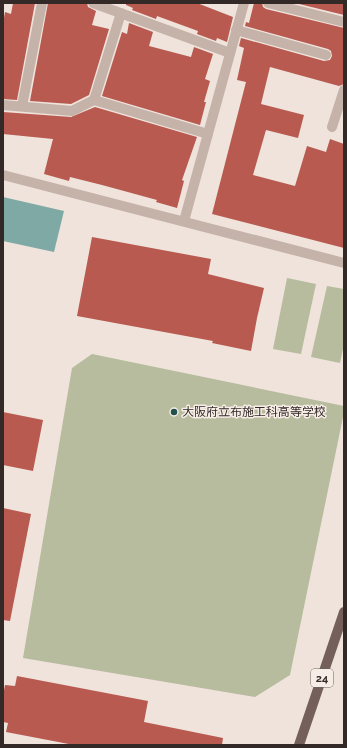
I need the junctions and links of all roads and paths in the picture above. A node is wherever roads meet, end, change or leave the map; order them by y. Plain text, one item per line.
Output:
1 (42, 3) edge
2 (93, 3) edge
3 (244, 3) edge
4 (268, 3) edge
5 (121, 13) junction
6 (344, 22) edge
7 (236, 30) junction
8 (230, 53) junction
9 (326, 55) dead end
10 (344, 90) edge
11 (94, 100) junction
12 (3, 105) edge
13 (22, 106) junction
14 (332, 127) dead end
15 (208, 134) junction
16 (3, 175) edge
17 (184, 221) junction
18 (344, 263) edge
19 (344, 612) edge
20 (299, 745) edge

1 - 13 street
2 - 5 street
3 - 7 street
4 - 6 street
5 - 8 street
5 - 11 street
7 - 8 street
7 - 9 street
8 - 15 street
10 - 14 street
11 - 13 street
11 - 15 street
12 - 13 street
15 - 17 street
16 - 17 street
17 - 18 street
19 - 20 main road, 24

